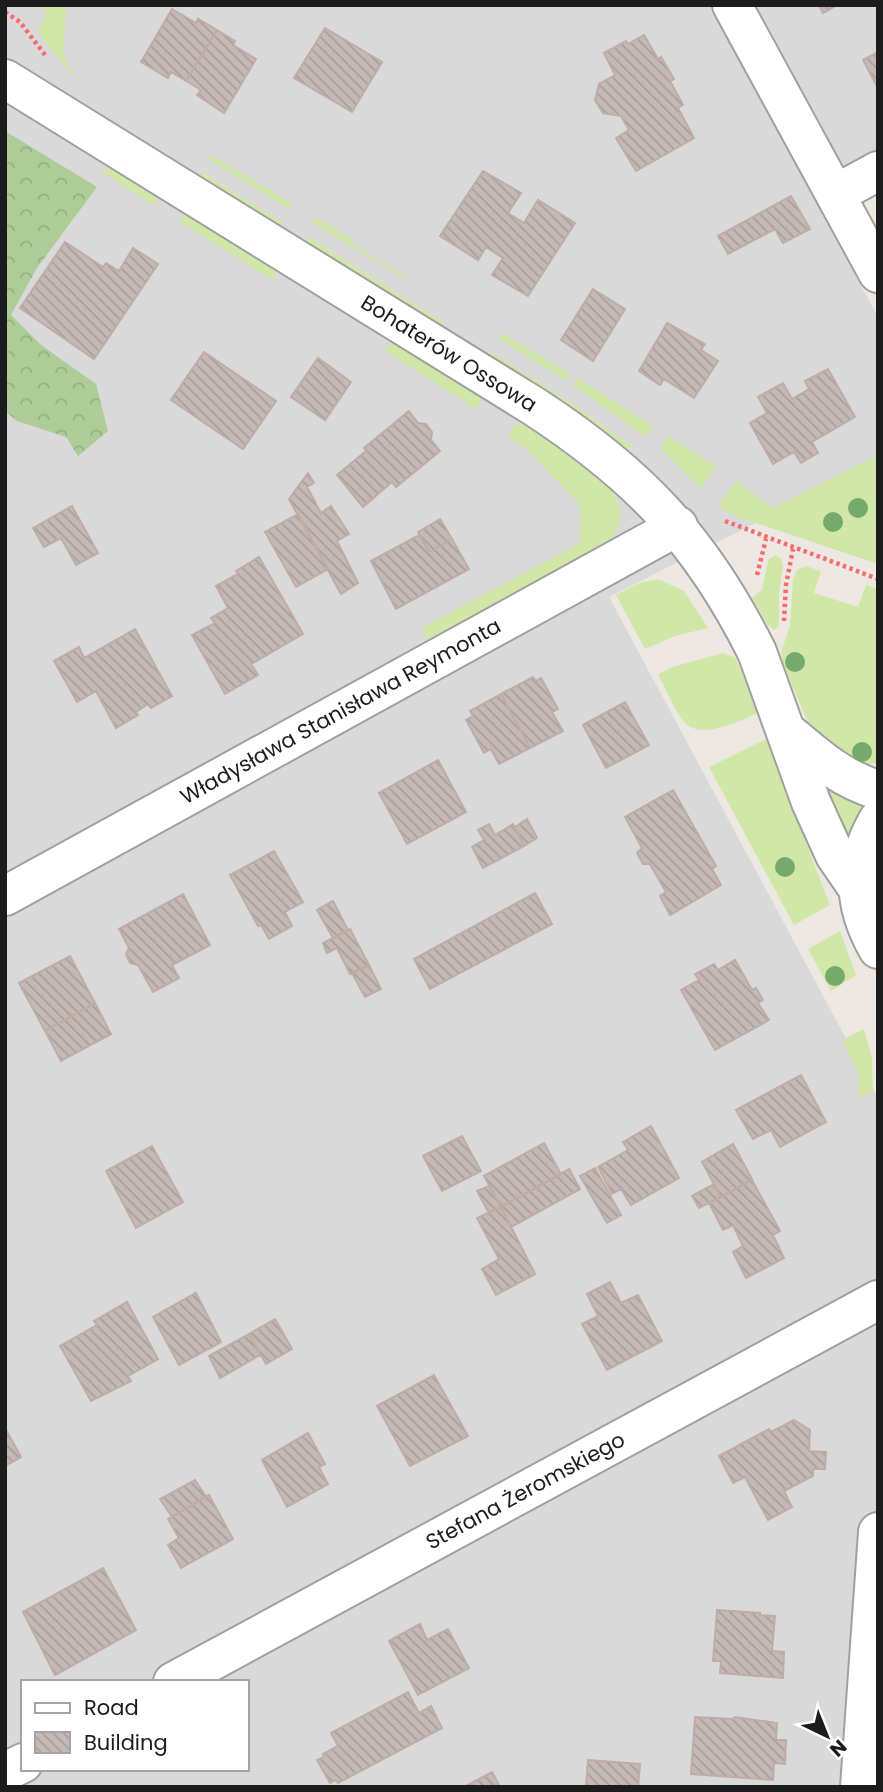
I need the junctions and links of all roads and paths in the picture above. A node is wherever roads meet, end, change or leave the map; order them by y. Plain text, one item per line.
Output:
1 (733, 5) edge
2 (5, 12) edge
3 (20, 22) dead end
4 (5, 79) edge
5 (878, 171) edge
6 (836, 194) junction
7 (878, 273) edge
8 (678, 526) junction
9 (766, 539) dead end
10 (878, 579) edge
11 (756, 580) dead end
12 (757, 652) junction
13 (786, 731) junction
14 (878, 790) edge
15 (878, 820) edge
16 (858, 887) junction
17 (5, 896) edge
18 (878, 949) edge
19 (878, 1300) edge
20 (878, 1532) edge
21 (876, 1596) edge
22 (177, 1680) edge
23 (21, 1764) edge
24 (5, 1773) edge
25 (860, 1787) edge

1 - 6 street
2 - 3 path
4 - 8 street, Bohaterów Ossowa
5 - 6 street
6 - 7 street
8 - 12 street, Bohaterów Ossowa
8 - 17 street, Władysława Stanisława Reymonta
9 - 11 path
10 - 12 path
12 - 13 street, Bohaterów Ossowa
13 - 14 street, Bohaterów Ossowa
13 - 16 street, Bohaterów Ossowa
15 - 16 street
16 - 18 street
19 - 22 street, Stefana Żeromskiego
20 - 21 street
21 - 25 street
23 - 24 street

